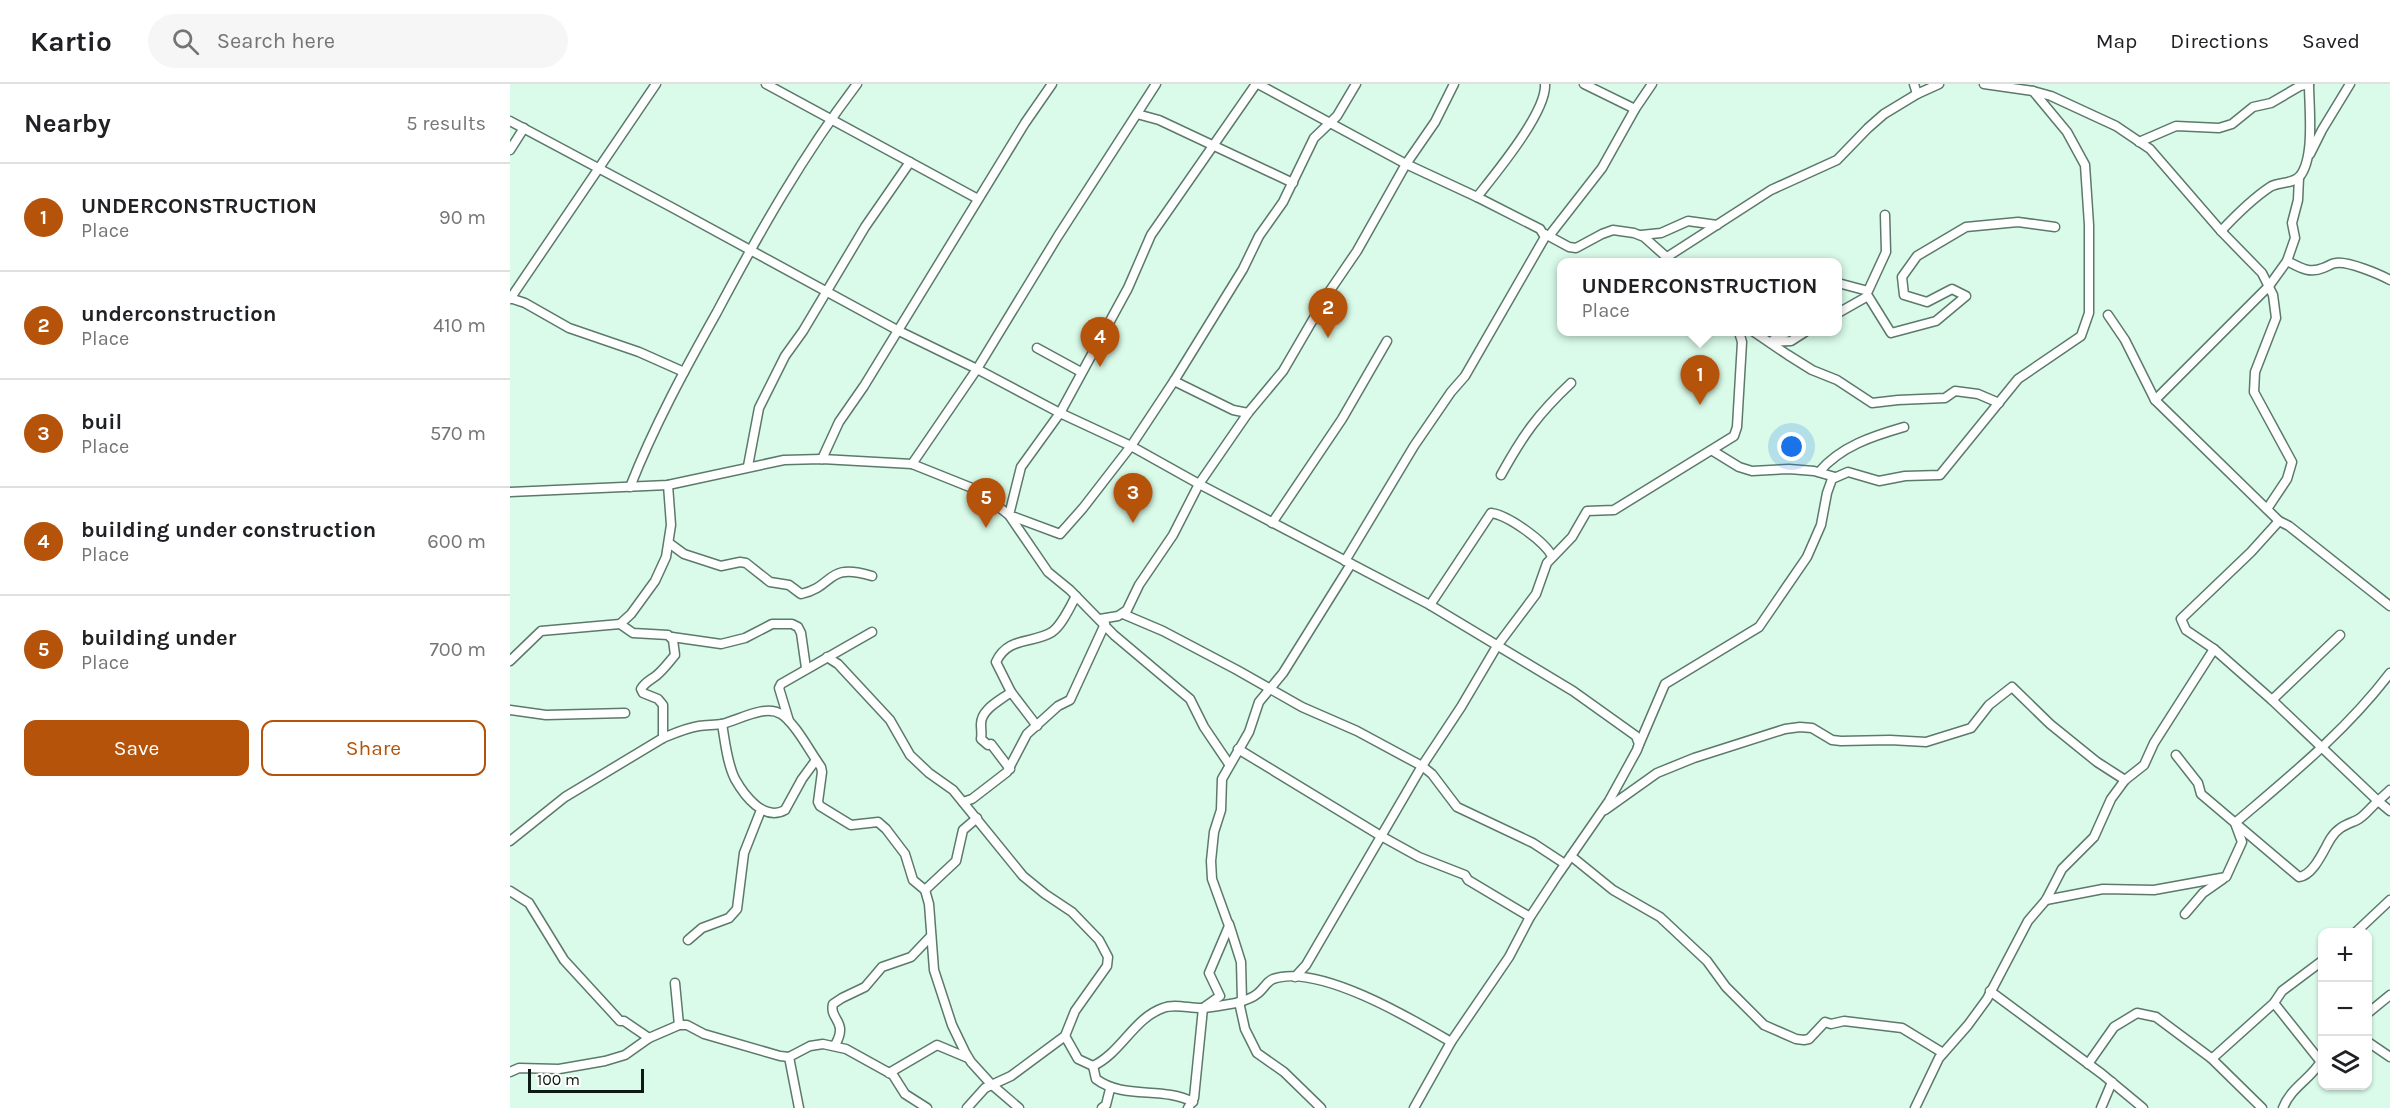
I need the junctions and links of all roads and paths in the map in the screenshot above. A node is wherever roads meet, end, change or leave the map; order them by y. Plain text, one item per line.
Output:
1 (656, 84) edge
2 (766, 84) edge
3 (857, 84) edge
4 (1052, 84) edge
5 (1156, 84) edge
6 (1257, 84) edge
7 (1356, 84) edge
8 (1454, 84) edge
9 (1545, 84) edge
10 (1584, 84) edge
11 (1652, 84) edge
12 (1914, 84) edge
13 (1939, 84) edge
14 (1984, 84) edge
15 (2309, 84) edge
16 (2350, 84) edge
17 (2033, 91) junction
18 (1917, 94) junction
19 (1635, 109) junction
20 (1137, 114) junction
21 (831, 118) junction
22 (510, 121) edge
23 (1329, 123) junction
24 (524, 128) junction
25 (2139, 142) junction
26 (1213, 146) junction
27 (510, 150) edge
28 (2308, 160) junction
29 (910, 162) junction
30 (1406, 164) junction
31 (598, 169) junction
32 (2299, 177) junction
33 (1293, 183) junction
34 (1478, 196) junction
35 (978, 199) junction
36 (1885, 215) dead end
37 (1717, 225) junction
38 (2055, 227) dead end
39 (2221, 231) junction
40 (1547, 235) junction
41 (1641, 235) junction
42 (750, 251) junction
43 (1667, 258) edge
44 (1672, 258) edge
45 (2287, 261) junction
46 (2390, 280) edge
47 (1842, 284) edge
48 (2269, 286) junction
49 (827, 291) junction
50 (510, 299) edge
51 (1842, 311) edge
52 (2108, 315) dead end
53 (899, 331) junction
54 (1740, 336) edge
55 (1760, 336) edge
56 (1781, 336) edge
57 (1799, 336) edge
58 (1387, 341) dead end
59 (1770, 342) junction
60 (1037, 348) dead end
61 (977, 369) junction
62 (684, 372) junction
63 (1081, 372) junction
64 (1174, 381) junction
65 (1571, 383) dead end
66 (2155, 400) junction
67 (1999, 403) junction
68 (1059, 413) junction
69 (1248, 413) junction
70 (1905, 427) dead end
71 (1131, 446) junction
72 (1713, 451) junction
73 (822, 459) junction
74 (912, 464) junction
75 (748, 466) junction
76 (1820, 472) junction
77 (1501, 475) dead end
78 (1835, 477) junction
79 (1199, 484) junction
80 (668, 485) junction
81 (630, 487) junction
82 (510, 492) edge
83 (2267, 509) junction
84 (1009, 515) junction
85 (2279, 520) junction
86 (1272, 523) junction
87 (669, 543) junction
88 (1552, 556) junction
89 (1348, 563) junction
90 (872, 576) dead end
91 (1076, 596) junction
92 (1430, 605) junction
93 (2390, 606) edge
94 (1123, 614) junction
95 (1103, 622) junction
96 (620, 624) junction
97 (872, 632) dead end
98 (2340, 635) dead end
99 (672, 638) junction
100 (1497, 646) junction
101 (2214, 649) junction
102 (827, 657) junction
103 (510, 661) edge
104 (806, 668) junction
105 (2390, 673) edge
106 (1270, 688) junction
107 (1011, 692) junction
108 (2272, 700) junction
109 (510, 711) edge
110 (625, 713) dead end
111 (789, 721) junction
112 (722, 724) junction
113 (1037, 726) junction
114 (663, 738) junction
115 (1238, 748) junction
116 (2322, 748) junction
117 (1637, 750) junction
118 (2176, 755) dead end
119 (816, 760) junction
120 (1229, 764) junction
121 (1422, 766) junction
122 (1010, 769) junction
123 (2125, 780) junction
124 (2390, 790) edge
125 (2378, 801) junction
126 (963, 802) junction
127 (761, 810) junction
128 (2390, 811) edge
129 (1600, 814) junction
130 (977, 818) junction
131 (2235, 823) junction
132 (1381, 836) junction
133 (510, 840) edge
134 (1571, 856) junction
135 (1565, 864) junction
136 (2226, 877) junction
137 (925, 890) junction
138 (510, 891) edge
139 (2046, 900) junction
140 (2390, 900) edge
141 (2185, 914) dead end
142 (1530, 917) junction
143 (1229, 924) junction
144 (2361, 928) edge
145 (931, 936) junction
146 (688, 940) dead end
147 (2318, 964) edge
148 (1295, 977) junction
149 (675, 983) dead end
150 (1990, 991) junction
151 (2390, 995) edge
152 (1241, 1001) junction
153 (2274, 1003) junction
154 (1203, 1008) junction
155 (2372, 1009) edge
156 (679, 1025) junction
157 (1065, 1036) junction
158 (649, 1038) junction
159 (1451, 1042) junction
160 (836, 1045) junction
161 (2372, 1045) edge
162 (1943, 1053) junction
163 (2318, 1056) edge
164 (789, 1057) junction
165 (2390, 1057) edge
166 (969, 1058) junction
167 (2211, 1058) junction
168 (2088, 1064) junction
169 (1093, 1066) junction
170 (2318, 1068) edge
171 (510, 1072) edge
172 (889, 1073) junction
173 (2112, 1082) junction
174 (991, 1084) junction
175 (1110, 1089) junction
176 (1190, 1105) edge
177 (2138, 1107) edge
178 (799, 1108) edge
179 (927, 1108) edge
180 (967, 1108) edge
181 (1019, 1108) edge
182 (1102, 1108) edge
183 (1321, 1108) edge
184 (1414, 1108) edge
185 (1915, 1108) edge
186 (2101, 1108) edge
187 (2262, 1108) edge
188 (2283, 1108) edge

1 - 31 street
2 - 21 street
3 - 21 street
4 - 35 street
5 - 20 street
6 - 23 street
6 - 26 street
7 - 23 street
8 - 30 street
9 - 34 street
10 - 19 street
11 - 19 street
12 - 18 street
13 - 18 street
14 - 17 street
15 - 25 street
15 - 28 street
16 - 28 street
17 - 25 street
17 - 67 street
18 - 37 street
19 - 40 street
20 - 26 street
20 - 61 street
21 - 29 street
21 - 42 street
22 - 24 street
23 - 30 street
23 - 33 street
24 - 27 street
24 - 31 street
25 - 39 street
26 - 33 street
26 - 63 street
28 - 32 street
29 - 35 street
29 - 49 street
30 - 34 street
30 - 69 street
31 - 42 street
31 - 50 street
32 - 39 street
32 - 45 street
33 - 64 street
34 - 40 street
35 - 53 street
36 - 47 street
37 - 41 street
37 - 44 street
38 - 51 street
39 - 48 street
40 - 41 street
40 - 89 street
41 - 43 street
42 - 49 street
42 - 62 street
45 - 46 street
45 - 48 street
48 - 66 street
48 - 83 street
49 - 53 street
49 - 75 street
50 - 62 street
52 - 66 street
53 - 61 street
53 - 73 street
54 - 72 street
55 - 59 street
56 - 59 street
57 - 59 street
58 - 86 street
59 - 67 street
60 - 63 street
61 - 68 street
61 - 74 street
62 - 81 street
63 - 68 street
64 - 69 street
64 - 71 street
65 - 77 street
66 - 83 street
67 - 78 street
68 - 71 street
68 - 84 street
69 - 79 street
70 - 76 street
71 - 79 street
71 - 84 street
72 - 76 street
72 - 88 street
73 - 74 street
73 - 75 street
74 - 84 street
75 - 80 street
76 - 78 street
78 - 117 street
79 - 86 street
79 - 94 street
80 - 81 street
80 - 87 street
81 - 82 street
83 - 85 street
84 - 91 street
85 - 93 street
85 - 101 street
86 - 89 street
87 - 90 street
87 - 96 street
88 - 92 street
88 - 100 street
89 - 92 street
89 - 106 street
91 - 95 street
91 - 107 street
92 - 100 street
94 - 95 street
94 - 106 street
95 - 113 street
95 - 120 street
96 - 99 street
96 - 103 street
97 - 102 street
98 - 108 street
99 - 104 street
99 - 114 street
100 - 117 street
100 - 121 street
101 - 108 street
101 - 123 street
102 - 104 street
102 - 126 street
104 - 111 street
105 - 116 street
106 - 115 street
106 - 121 street
107 - 113 street
107 - 122 street
108 - 116 street
109 - 110 street
111 - 112 street
111 - 119 street
112 - 114 street
112 - 127 street
113 - 122 street
114 - 133 street
115 - 120 street
115 - 132 street
116 - 125 street
116 - 131 street
117 - 129 street
118 - 131 street
119 - 127 street
119 - 137 street
120 - 143 street
121 - 132 street
121 - 135 street
122 - 126 street
123 - 129 street
123 - 139 street
124 - 125 street
125 - 128 street
125 - 131 street
126 - 130 street
127 - 146 street
129 - 134 street
130 - 137 street
130 - 157 street
131 - 136 street
132 - 142 street
132 - 148 street
134 - 135 street
134 - 162 street
135 - 142 street
136 - 139 street
136 - 141 street
137 - 145 street
138 - 158 street
139 - 150 street
140 - 144 street
142 - 159 street
143 - 152 street
143 - 154 street
145 - 160 street
145 - 166 street
147 - 153 street
148 - 152 street
148 - 159 street
149 - 156 street
150 - 162 street
150 - 168 street
151 - 155 street
152 - 154 street
152 - 183 street
153 - 163 street
153 - 167 street
154 - 169 street
154 - 176 street
156 - 158 street
156 - 164 street
157 - 169 street
157 - 174 street
158 - 171 street
159 - 184 street
160 - 164 street
160 - 172 street
161 - 165 street
162 - 185 street
164 - 178 street
166 - 172 street
166 - 174 street
167 - 168 street
167 - 187 street
168 - 173 street
169 - 175 street
170 - 188 street
172 - 179 street
173 - 177 street
173 - 186 street
174 - 180 street
174 - 181 street
175 - 176 street
175 - 182 street

